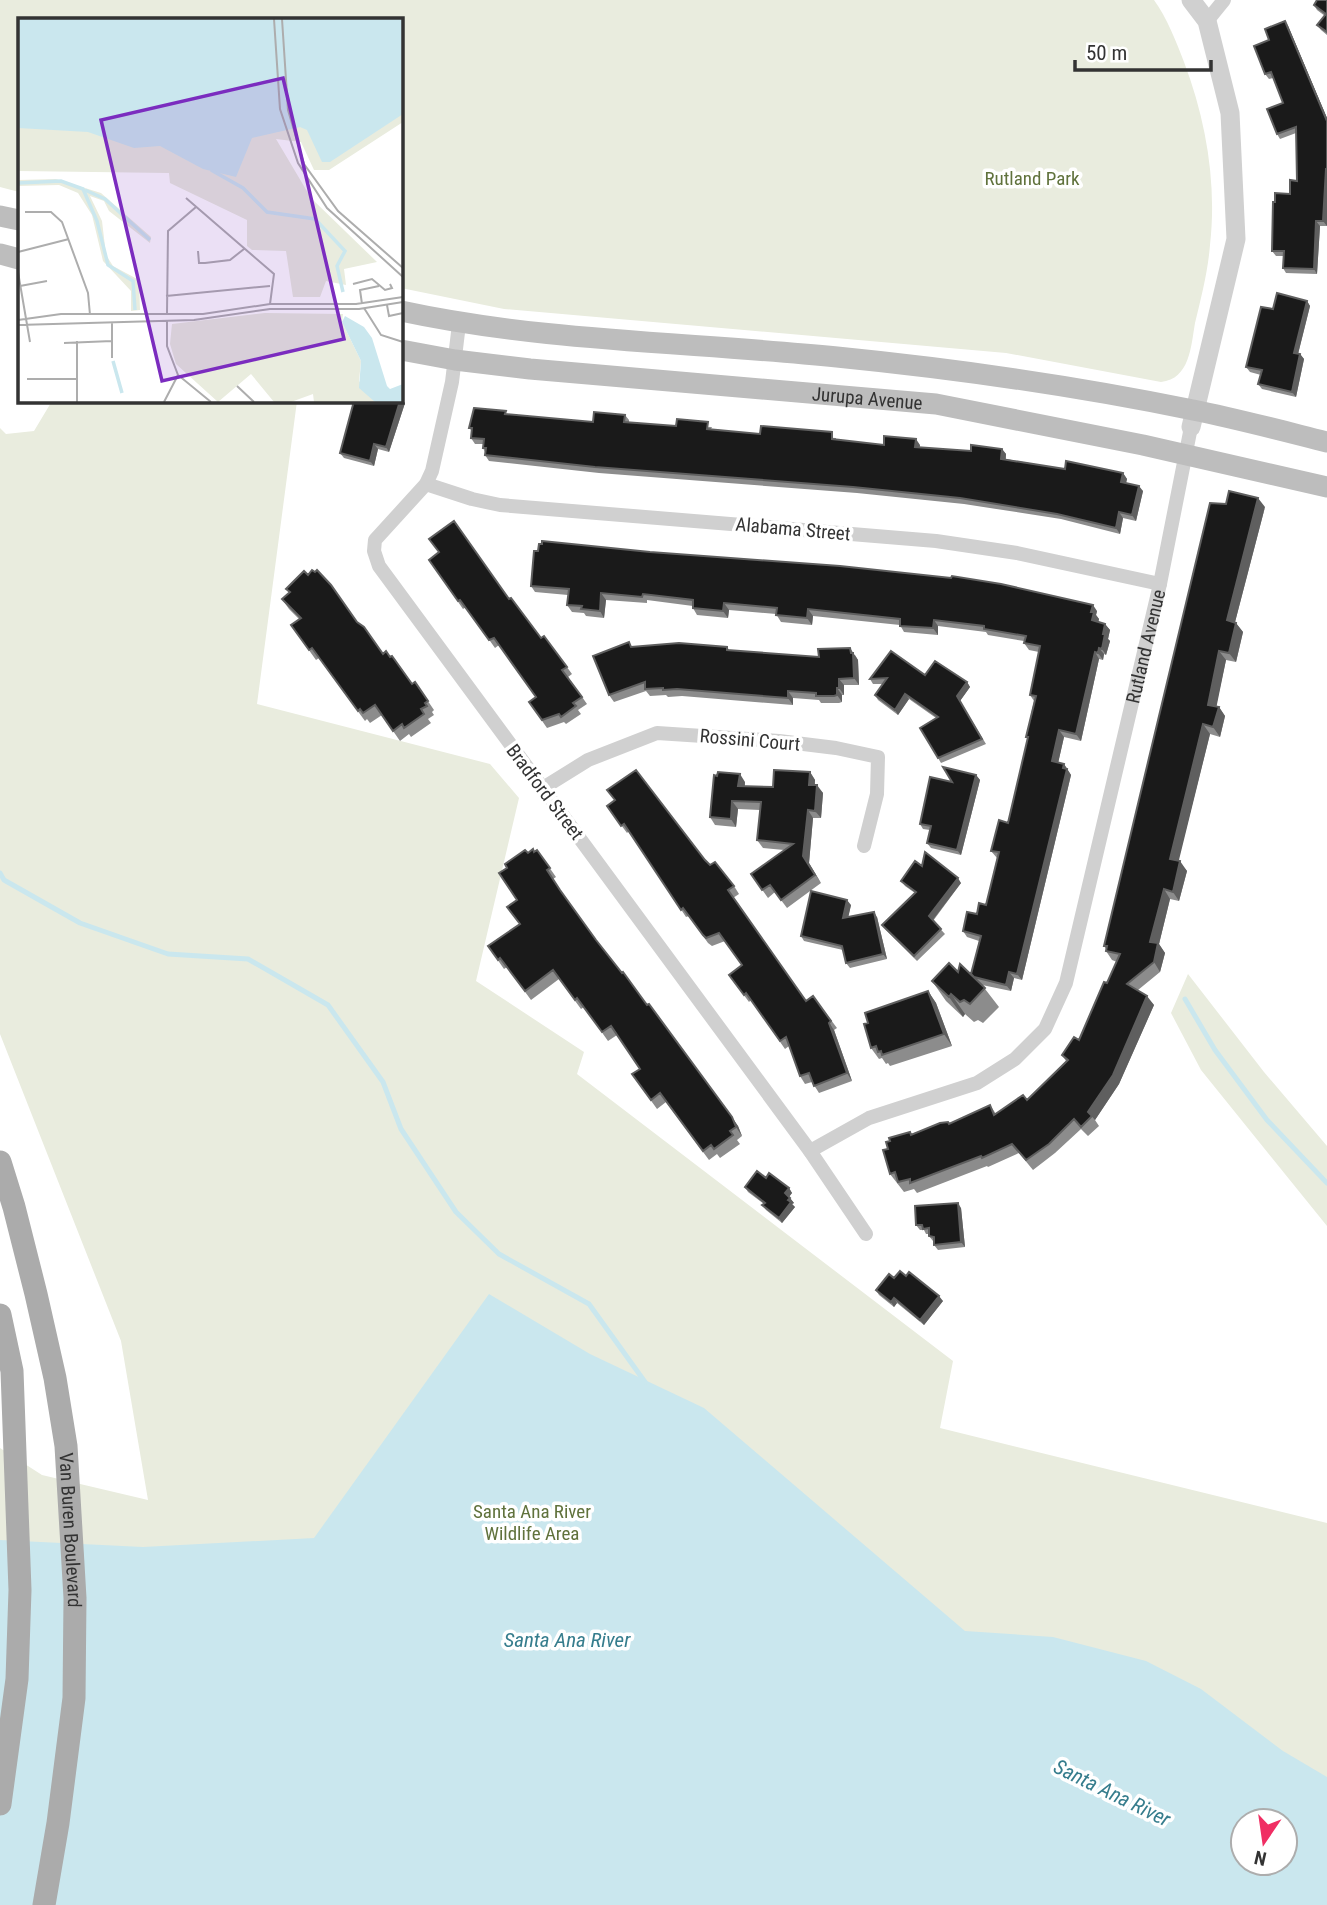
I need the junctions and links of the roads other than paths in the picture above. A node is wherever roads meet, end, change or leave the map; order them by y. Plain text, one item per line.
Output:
1 (1191, 0) edge
2 (1224, 0) edge
3 (1207, 21) junction
4 (0, 216) edge
5 (18, 220) edge
6 (18, 228) edge
7 (0, 229) edge
8 (0, 254) edge
9 (18, 259) edge
10 (402, 311) edge
11 (459, 324) junction
12 (402, 350) edge
13 (455, 360) junction
14 (1194, 419) junction
15 (1327, 442) edge
16 (1185, 455) junction
17 (426, 484) junction
18 (1327, 487) edge
19 (1160, 584) junction
20 (543, 788) junction
21 (864, 846) dead end
22 (810, 1151) junction
23 (0, 1162) edge
24 (866, 1234) dead end
25 (0, 1315) edge
26 (0, 1804) edge
27 (44, 1905) edge

1 - 3 street, Rutland Avenue
2 - 3 street
3 - 14 street, Rutland Avenue
4 - 5 main road
6 - 7 main road
8 - 9 main road
10 - 11 main road, Jurupa Avenue
11 - 13 street, Bradford Street
11 - 14 main road, Jurupa Avenue
12 - 13 main road, Jurupa Avenue
13 - 16 main road, Jurupa Avenue
13 - 17 street, Bradford Street
14 - 15 main road, Jurupa Avenue
14 - 16 street, Rutland Avenue
16 - 18 main road, Jurupa Avenue
16 - 19 street, Rutland Avenue
17 - 19 street, Alabama Street
17 - 20 street, Bradford Street
19 - 22 street, Rutland Avenue
20 - 21 street, Rossini Court
20 - 22 street, Bradford Street
22 - 24 street, Bradford Street
23 - 27 main road, Van Buren Boulevard
25 - 26 main road

